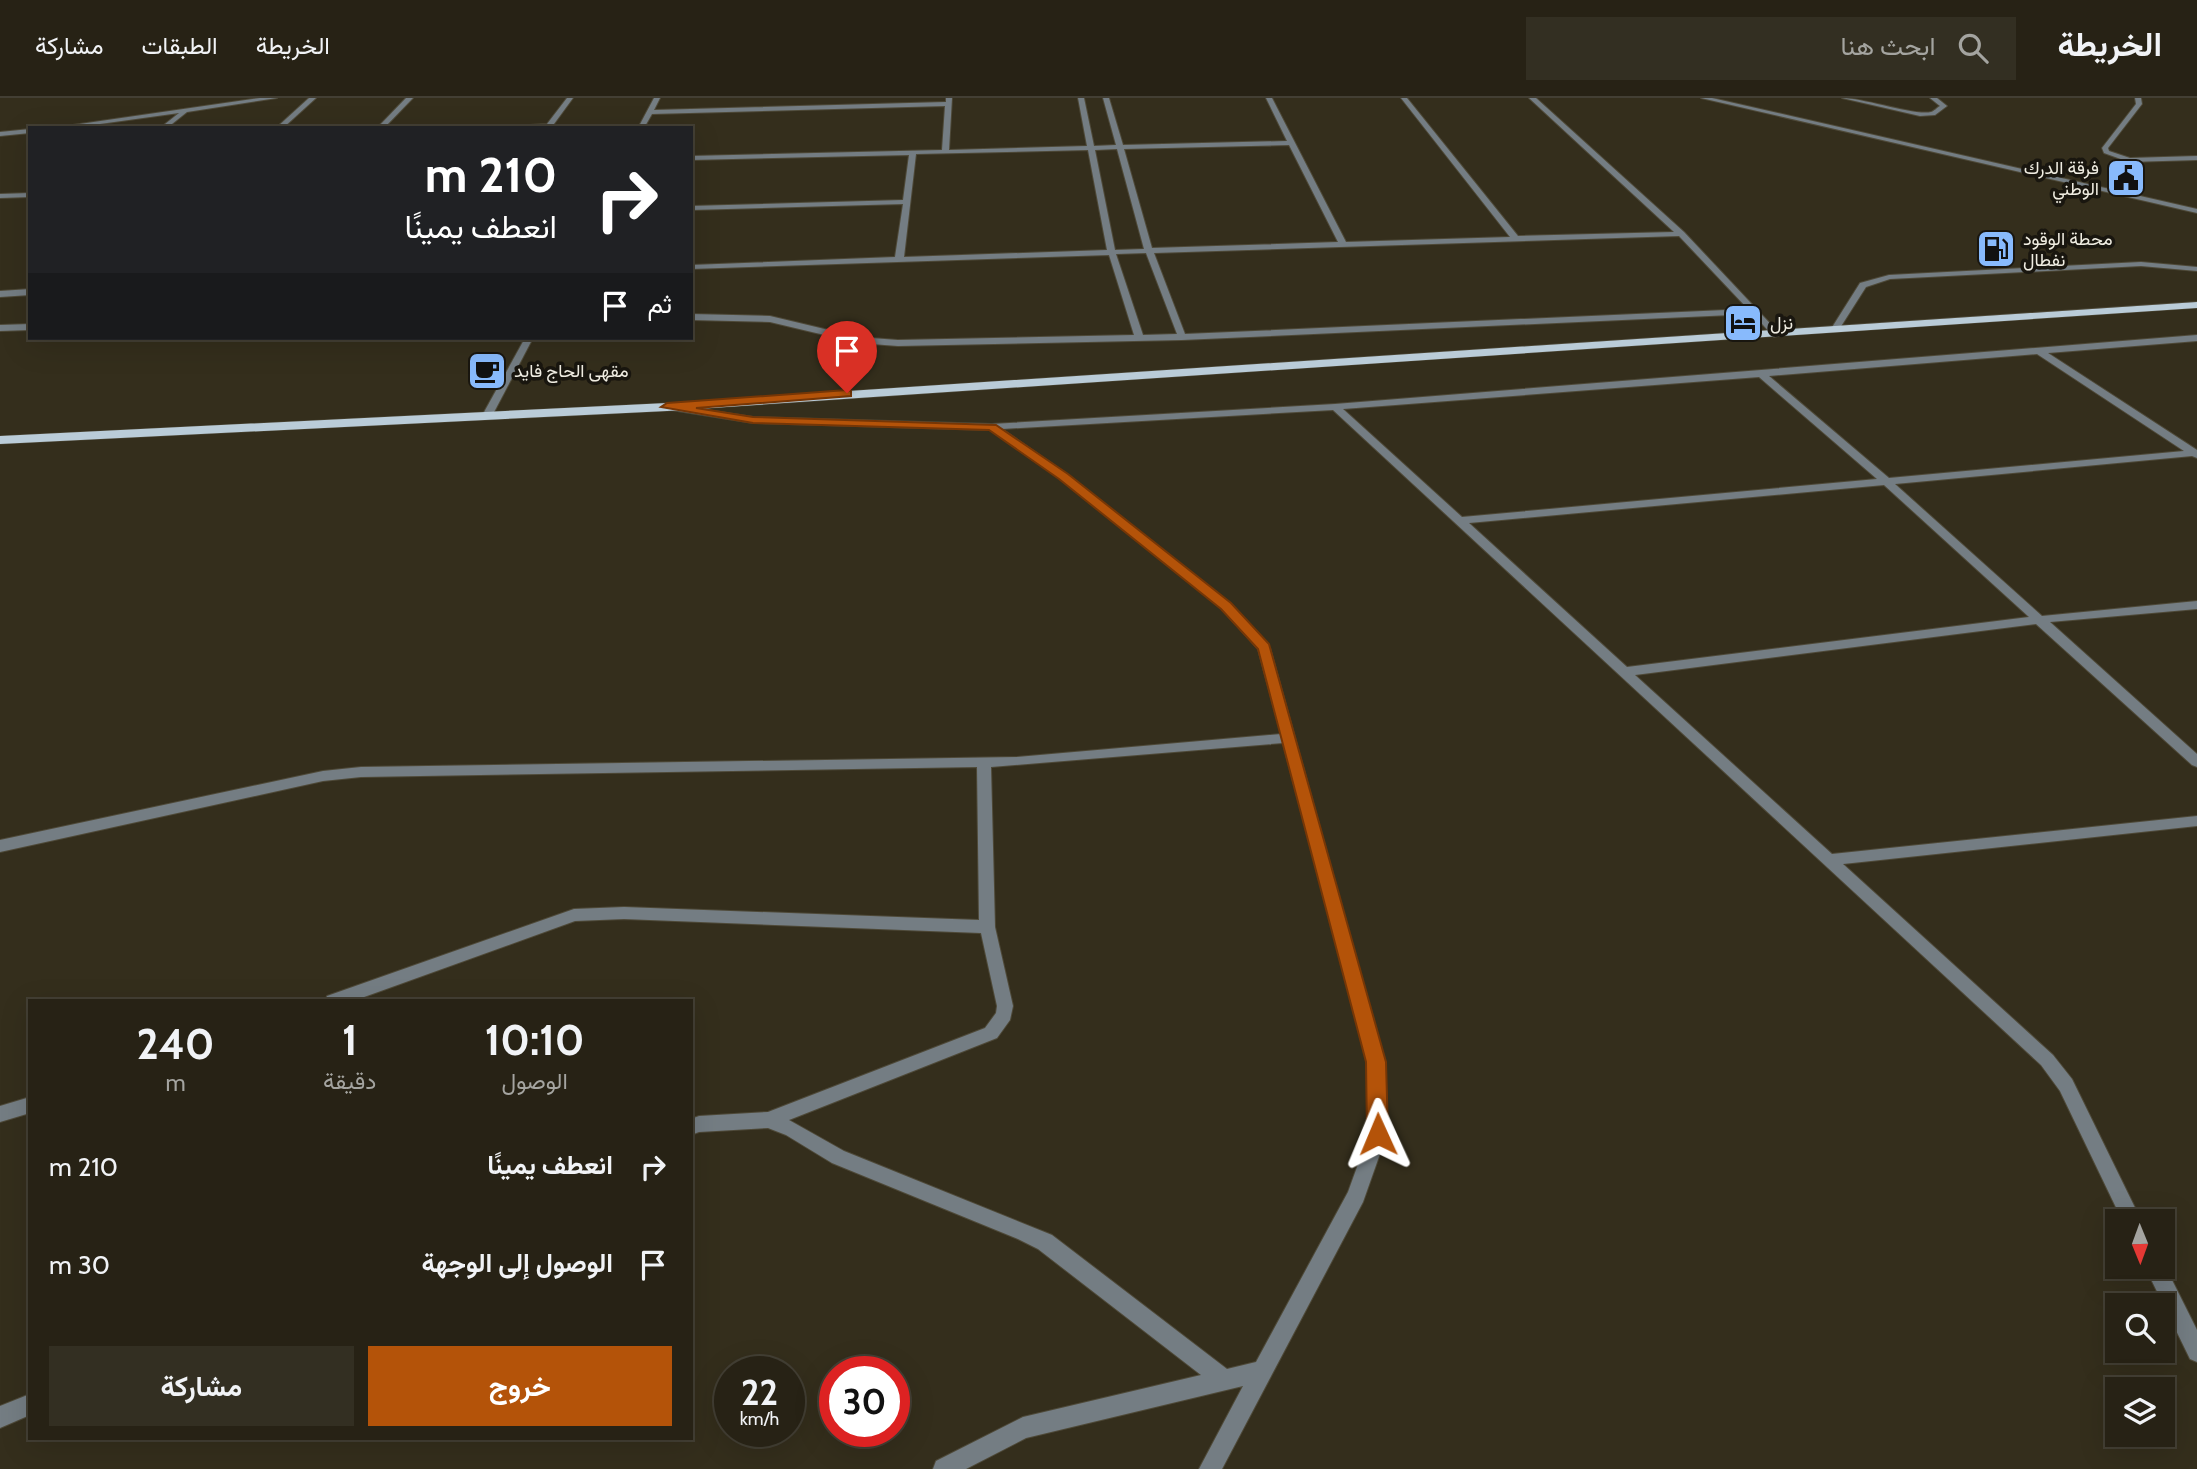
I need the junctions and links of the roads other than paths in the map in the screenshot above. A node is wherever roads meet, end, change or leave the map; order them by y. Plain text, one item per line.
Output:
1 (274, 98) edge
2 (313, 98) edge
3 (410, 98) edge
4 (570, 98) edge
5 (657, 98) edge
6 (770, 98) edge
7 (1081, 98) edge
8 (1106, 98) edge
9 (1269, 98) edge
10 (1405, 98) edge
11 (1532, 98) edge
12 (1706, 98) edge
13 (1844, 98) edge
14 (1933, 98) edge
15 (2138, 98) edge
16 (949, 101) edge
17 (765, 108) junction
18 (186, 110) junction
19 (650, 112) junction
20 (70, 126) edge
21 (166, 126) edge
22 (281, 126) edge
23 (382, 126) edge
24 (549, 126) edge
25 (642, 126) edge
26 (28, 131) edge
27 (0, 134) edge
28 (1291, 143) junction
29 (1121, 149) junction
30 (1092, 150) junction
31 (945, 151) junction
32 (914, 152) junction
33 (693, 158) edge
34 (2197, 158) edge
35 (28, 195) edge
36 (0, 197) edge
37 (906, 202) junction
38 (693, 208) edge
39 (2197, 211) edge
40 (1681, 234) junction
41 (1516, 239) junction
42 (1343, 244) junction
43 (1149, 251) junction
44 (1112, 253) junction
45 (899, 261) junction
46 (693, 267) edge
47 (2197, 269) edge
48 (28, 292) edge
49 (0, 293) edge
50 (2197, 305) edge
51 (1755, 311) junction
52 (693, 317) edge
53 (28, 327) edge
54 (0, 328) edge
55 (1835, 329) junction
56 (1777, 335) junction
57 (1182, 337) junction
58 (1139, 338) junction
59 (2197, 338) edge
60 (527, 340) edge
61 (2039, 351) junction
62 (1761, 374) junction
63 (667, 407) junction
64 (1335, 407) junction
65 (488, 414) junction
66 (992, 427) junction
67 (0, 440) edge
68 (2196, 454) edge
69 (1888, 483) junction
70 (1460, 521) junction
71 (2197, 605) edge
72 (2036, 620) junction
73 (1622, 673) junction
74 (1290, 738) junction
75 (984, 762) junction
76 (2197, 762) edge
77 (2197, 821) edge
78 (0, 846) edge
79 (1828, 860) junction
80 (987, 927) junction
81 (339, 999) edge
82 (28, 1106) edge
83 (0, 1114) edge
84 (768, 1120) junction
85 (693, 1127) edge
86 (2127, 1209) edge
87 (2161, 1279) edge
88 (2197, 1352) edge
89 (1262, 1371) junction
90 (1224, 1380) junction
91 (28, 1405) edge
92 (0, 1417) edge
93 (944, 1469) edge
94 (1210, 1469) edge

1 - 18 street
2 - 22 street
3 - 23 street
4 - 24 street
5 - 19 street
6 - 17 street
7 - 30 street
8 - 29 street
9 - 28 street
10 - 41 street
11 - 40 street
12 - 39 street
13 - 14 street
15 - 34 street
16 - 17 street
16 - 31 street
17 - 19 street
18 - 20 street
18 - 21 street
19 - 25 street
26 - 27 street
28 - 29 street
28 - 42 street
29 - 30 street
29 - 43 street
30 - 31 street
30 - 44 street
31 - 32 street
32 - 33 street
32 - 37 street
35 - 36 street
37 - 38 street
37 - 45 street
40 - 41 street
40 - 51 street
41 - 42 street
42 - 43 street
43 - 44 street
43 - 57 street
44 - 45 street
44 - 58 street
45 - 46 street
47 - 55 street
48 - 49 street
50 - 55 main road
51 - 56 street
51 - 57 street
52 - 58 street
53 - 54 street
55 - 56 main road
56 - 63 main road
57 - 58 street
59 - 61 street
60 - 65 street
61 - 62 street
61 - 68 street
62 - 64 street
62 - 69 street
63 - 65 main road
63 - 66 street
64 - 66 street
64 - 70 street
65 - 67 main road
66 - 74 street
68 - 69 street
69 - 70 street
69 - 72 street
70 - 73 street
71 - 72 street
72 - 73 street
72 - 76 street
73 - 79 street
74 - 75 street
74 - 89 street
75 - 78 street
75 - 80 street
77 - 79 street
79 - 86 street
80 - 81 street
80 - 84 street
82 - 83 street
84 - 85 street
84 - 90 street
87 - 88 street
89 - 90 street
89 - 94 street
90 - 93 street
91 - 92 street

